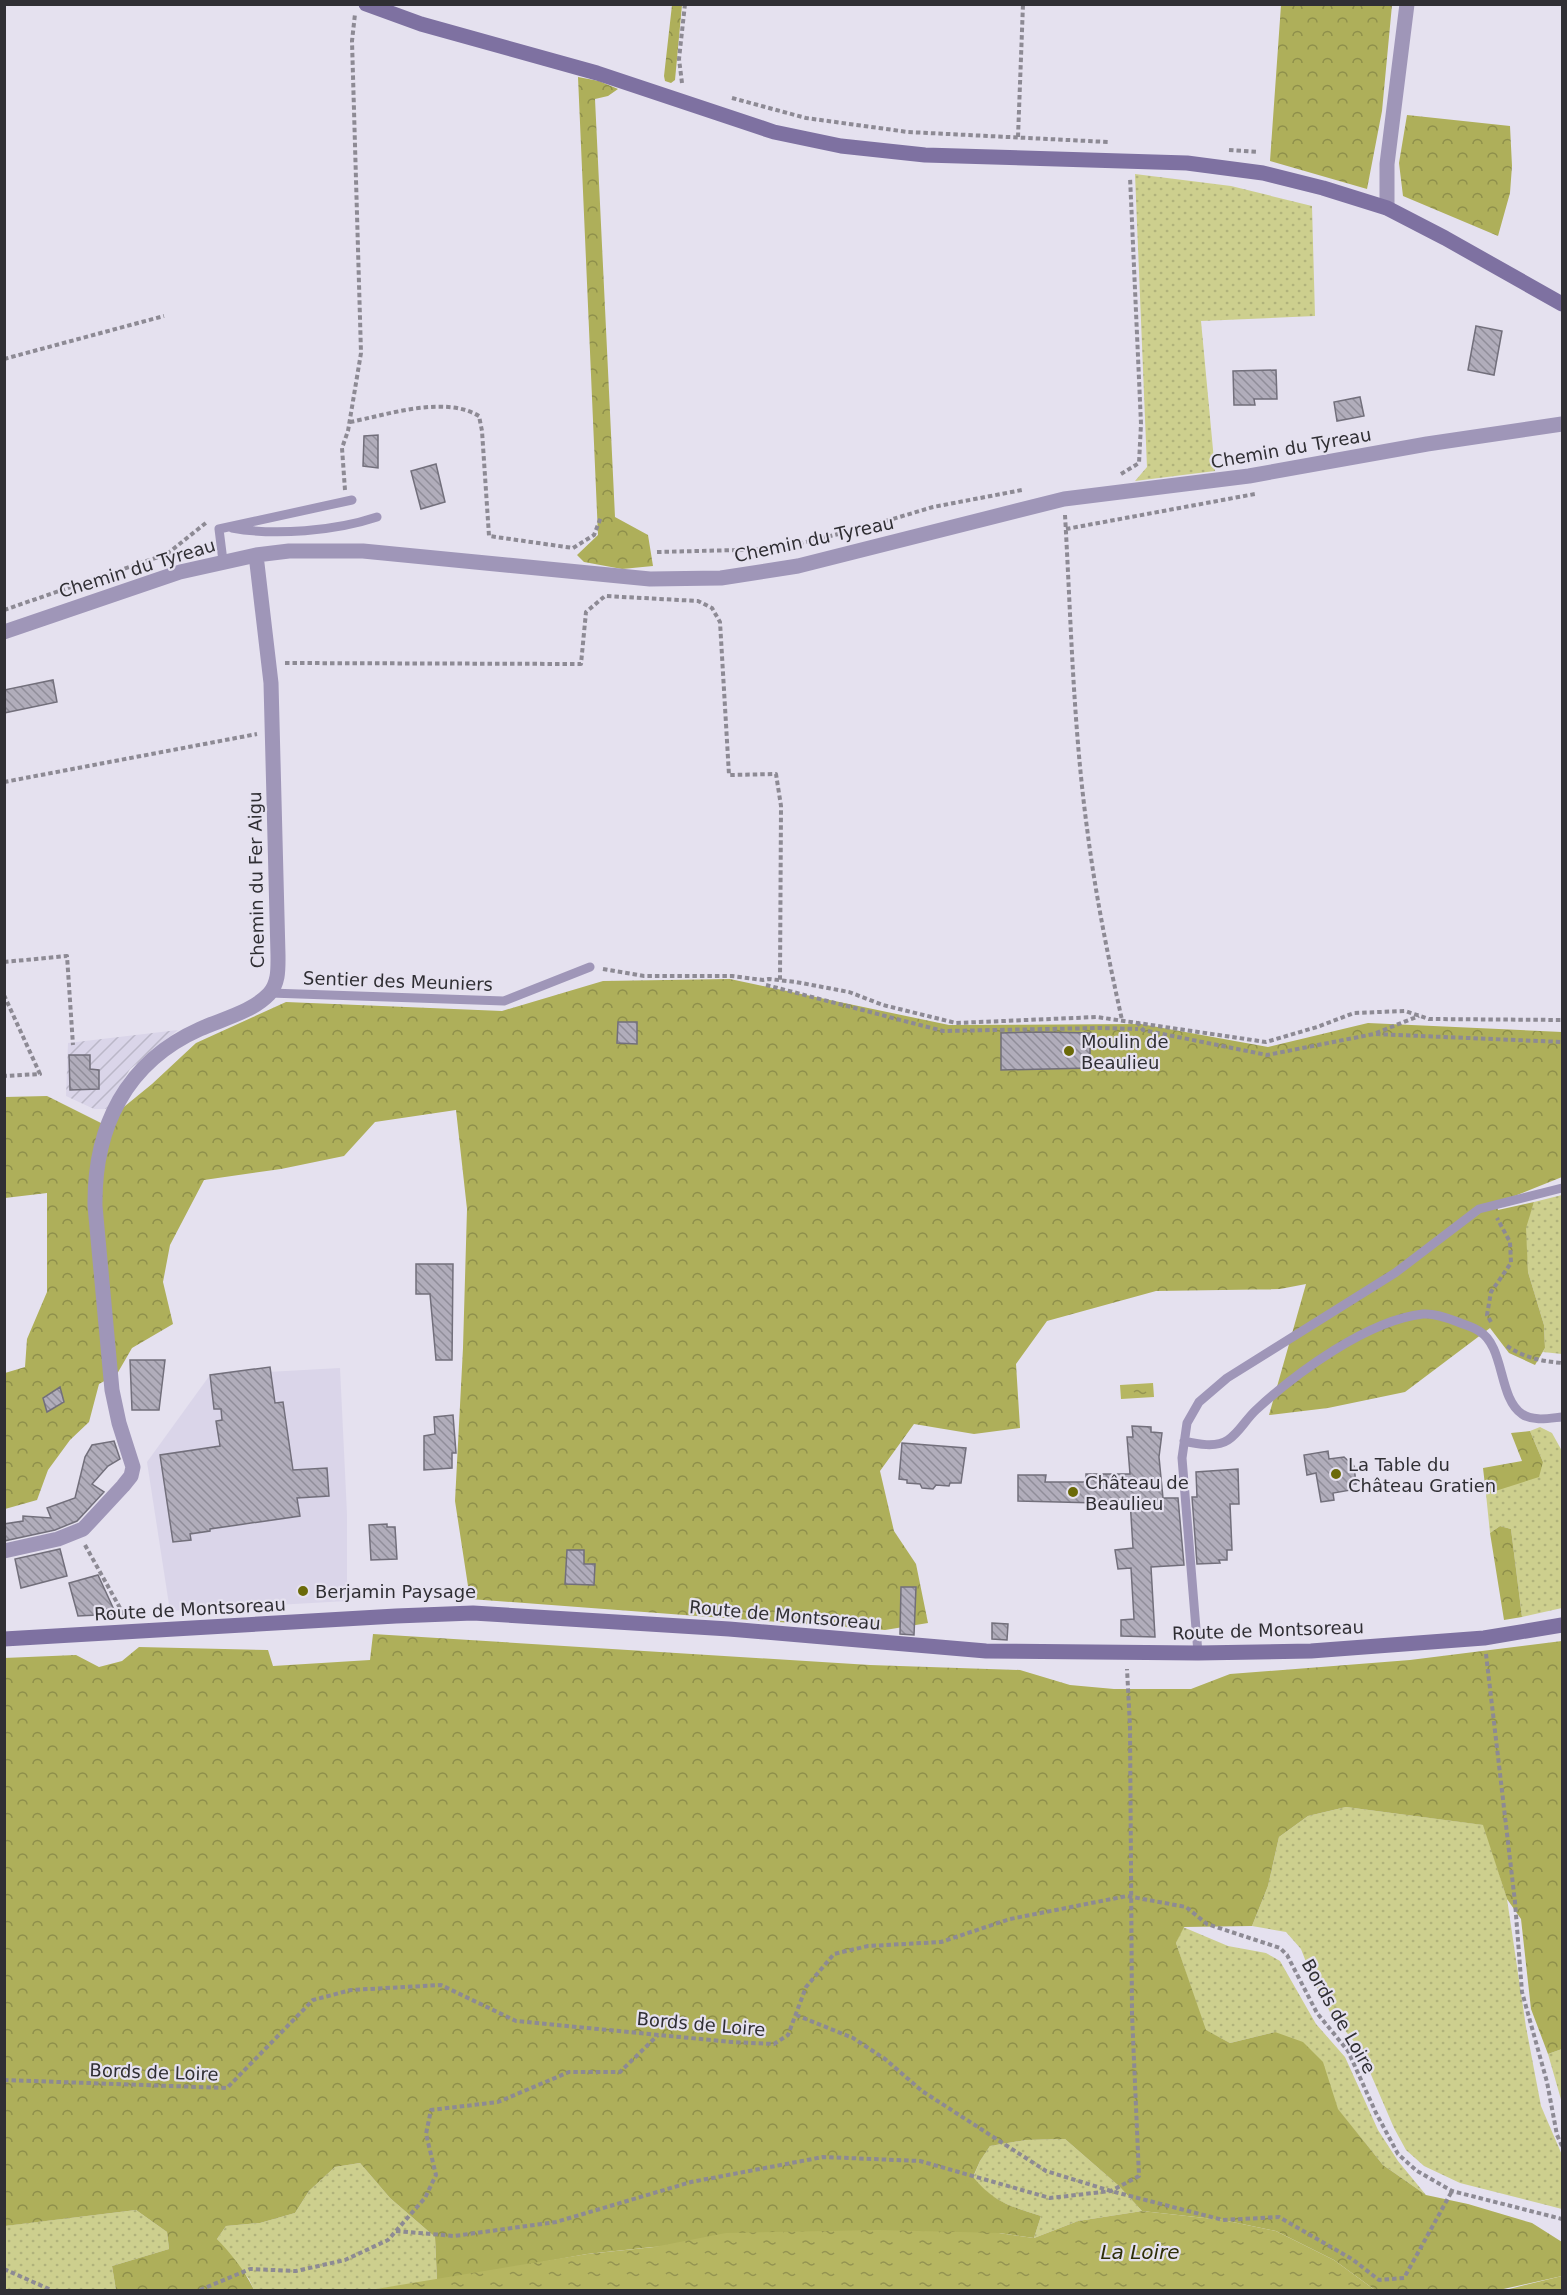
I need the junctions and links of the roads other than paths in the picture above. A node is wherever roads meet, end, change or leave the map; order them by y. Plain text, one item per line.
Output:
1 (366, 4) edge
2 (1407, 4) edge
3 (1387, 208) junction
4 (1563, 304) edge
5 (1563, 424) edge
6 (348, 497) road end
7 (377, 517) dead end
8 (226, 527) junction
9 (256, 555) junction
10 (223, 561) junction
11 (4, 632) edge
12 (590, 967) road end
13 (270, 993) junction
14 (1563, 1188) edge
15 (1563, 1417) edge
16 (1184, 1441) junction
17 (4, 1551) edge
18 (1563, 1625) edge
19 (4, 1639) edge
20 (1198, 1653) junction

1 - 3 main road
2 - 3 street
3 - 4 main road
5 - 9 street, Chemin du Tyreau
6 - 8 lane
7 - 8 lane
8 - 10 lane
9 - 10 street, Chemin du Tyreau
9 - 13 street, Chemin du Fer Aigu
10 - 11 street, Chemin du Tyreau
12 - 13 lane, Sentier des Meuniers
13 - 17 street, Chemin du Fer Aigu
14 - 16 lane
15 - 16 lane
16 - 20 lane
18 - 20 main road, Route de Montsoreau
19 - 20 main road, Route de Montsoreau

